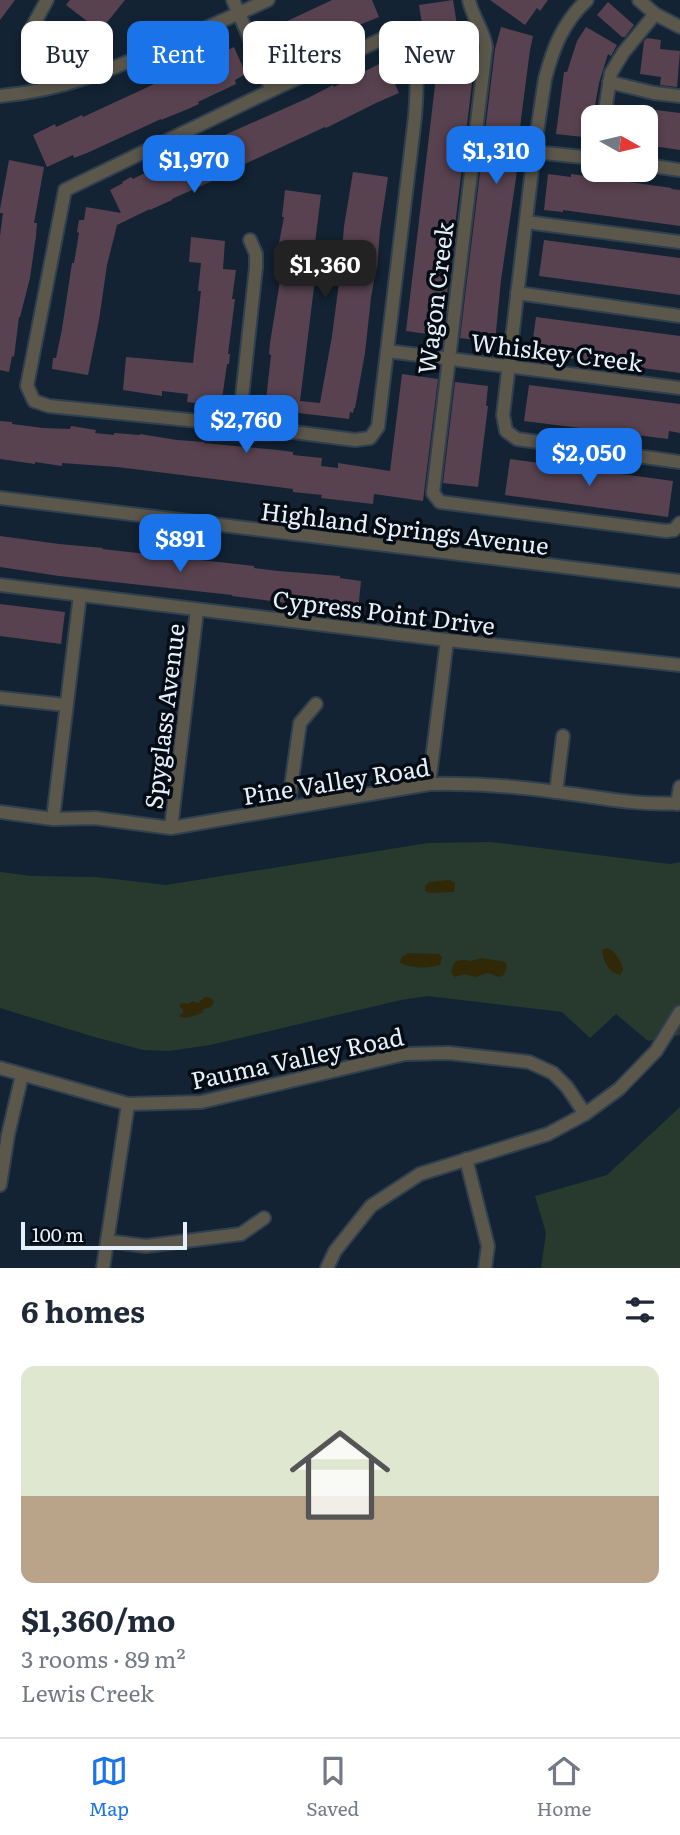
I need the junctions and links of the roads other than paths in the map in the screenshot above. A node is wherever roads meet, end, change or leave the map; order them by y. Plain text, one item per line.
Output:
1 (47, 0) edge
2 (233, 0) edge
3 (268, 0) edge
4 (469, 0) edge
5 (587, 0) edge
6 (639, 0) edge
7 (239, 13) junction
8 (655, 14) junction
9 (35, 21) edge
10 (680, 27) edge
11 (609, 82) junction
12 (272, 90) junction
13 (0, 96) edge
14 (680, 96) edge
15 (606, 105) edge
16 (534, 152) junction
17 (581, 157) edge
18 (658, 167) edge
19 (680, 170) edge
20 (526, 222) junction
21 (250, 240) dead end
22 (680, 242) edge
23 (517, 293) junction
24 (680, 316) edge
25 (387, 351) junction
26 (448, 358) junction
27 (508, 365) junction
28 (680, 388) edge
29 (239, 425) junction
30 (680, 462) edge
31 (0, 498) edge
32 (680, 523) edge
33 (680, 581) edge
34 (0, 585) edge
35 (80, 595) junction
36 (197, 610) junction
37 (447, 640) junction
38 (680, 665) edge
39 (0, 698) edge
40 (316, 704) dead end
41 (66, 705) junction
42 (563, 736) dead end
43 (429, 784) junction
44 (680, 787) edge
45 (555, 792) junction
46 (679, 803) edge
47 (288, 808) junction
48 (0, 812) edge
49 (53, 819) junction
50 (171, 828) junction
51 (680, 1012) edge
52 (0, 1068) edge
53 (22, 1075) junction
54 (128, 1104) junction
55 (585, 1114) junction
56 (466, 1159) junction
57 (0, 1185) edge
58 (264, 1218) dead end
59 (107, 1241) junction
60 (103, 1268) edge
61 (327, 1268) edge
62 (485, 1268) edge

1 - 9 street
2 - 7 street
3 - 7 street
4 - 26 street, Wagon Creek
5 - 16 street
6 - 8 street
7 - 12 street
7 - 13 street
8 - 10 street
8 - 11 street
11 - 14 street
11 - 15 street
12 - 25 street
12 - 29 street
16 - 17 street
16 - 20 street
18 - 19 street
20 - 22 street
20 - 23 street
21 - 29 street
23 - 24 street
23 - 27 street
25 - 26 street, Whiskey Creek
25 - 29 street
26 - 27 street, Whiskey Creek
26 - 32 street, Wagon Creek
27 - 28 street, Whiskey Creek
27 - 30 street
31 - 33 street, Highland Springs Avenue
34 - 35 street, Cypress Point Drive
35 - 36 street, Cypress Point Drive
35 - 41 street
36 - 37 street, Cypress Point Drive
36 - 50 street, Spyglass Avenue
37 - 38 street, Cypress Point Drive
37 - 43 street
39 - 41 street
40 - 47 street
41 - 49 street
42 - 45 street
43 - 45 street, Pine Valley Road
43 - 47 street, Pine Valley Road
44 - 46 street
45 - 46 street, Pine Valley Road
47 - 50 street, Pine Valley Road
48 - 49 street, Pine Valley Road
49 - 50 street, Pine Valley Road
51 - 55 street
52 - 53 street, Pauma Valley Road
53 - 54 street, Pauma Valley Road
53 - 57 street
54 - 55 street, Pauma Valley Road
54 - 59 street
55 - 56 street
56 - 61 street
56 - 62 street
58 - 59 street
59 - 60 street

